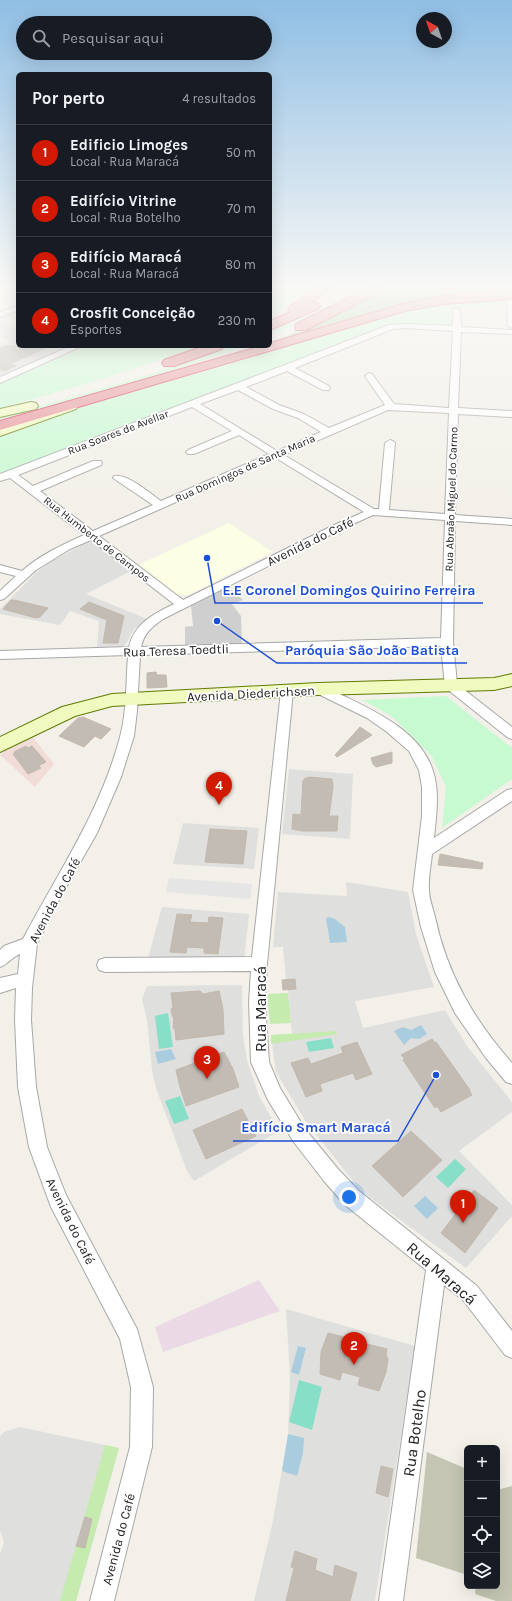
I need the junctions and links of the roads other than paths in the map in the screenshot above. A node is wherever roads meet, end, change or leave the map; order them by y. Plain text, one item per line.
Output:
1 (40, 363) edge
2 (172, 363) edge
3 (209, 363) edge
4 (219, 363) edge
5 (298, 363) edge
6 (456, 363) edge
7 (287, 367) junction
8 (369, 376) dead end
9 (0, 380) edge
10 (136, 386) junction
11 (238, 386) junction
12 (326, 388) dead end
13 (192, 403) junction
14 (72, 406) junction
15 (391, 407) junction
16 (454, 412) junction
17 (0, 414) edge
18 (512, 414) edge
19 (0, 426) edge
20 (0, 432) edge
21 (239, 432) junction
22 (328, 432) junction
23 (390, 443) dead end
24 (191, 452) dead end
25 (278, 454) junction
26 (97, 463) dead end
27 (11, 474) junction
28 (0, 478) edge
29 (118, 478) dead end
30 (33, 490) junction
31 (160, 505) junction
32 (372, 512) junction
33 (384, 512) junction
34 (450, 518) junction
35 (512, 522) edge
36 (92, 535) junction
37 (0, 568) edge
38 (23, 575) junction
39 (0, 597) edge
40 (182, 605) junction
41 (447, 642) junction
42 (134, 651) junction
43 (0, 655) edge
44 (512, 680) edge
45 (451, 686) junction
46 (363, 688) junction
47 (318, 689) junction
48 (287, 691) junction
49 (132, 698) junction
50 (352, 705) junction
51 (512, 734) edge
52 (0, 745) edge
53 (512, 794) edge
54 (425, 851) junction
55 (29, 944) junction
56 (0, 960) edge
57 (259, 964) junction
58 (105, 965) dead end
59 (24, 980) junction
60 (0, 986) edge
61 (512, 1076) edge
62 (437, 1265) junction
63 (512, 1348) edge
64 (102, 1601) edge
65 (391, 1601) edge

1 - 9 street
2 - 17 highway
3 - 10 highway
4 - 10 highway
5 - 7 street, Rua Soares de Avellar
6 - 16 street, Rua Abraão Miguel do Carmo
7 - 11 street, Rua Soares de Avellar
7 - 12 street
8 - 15 street
10 - 14 highway
11 - 13 street, Rua Soares de Avellar
11 - 22 street
13 - 21 street
13 - 27 street, Rua Soares de Avellar
14 - 19 highway
14 - 20 street
15 - 16 street, Rua Domingos de Santa Maria
15 - 22 street, Rua Domingos de Santa Maria
16 - 18 street, Rua Domingos de Santa Maria
16 - 34 street, Rua Abraão Miguel do Carmo
21 - 24 street
21 - 25 street
22 - 25 street, Rua Domingos de Santa Maria
23 - 33 street
25 - 31 street, Rua Domingos de Santa Maria
25 - 32 street
26 - 30 street
27 - 28 street, Rua Soares de Avellar
27 - 30 street, Rua Humberto de Campos
29 - 31 street
30 - 36 street, Rua Humberto de Campos
31 - 36 street, Rua Domingos de Santa Maria
32 - 33 street, Avenida do Café
32 - 40 street, Avenida do Café
33 - 34 street, Avenida do Café
34 - 35 street, Avenida do Café
34 - 41 street, Rua Abraão Miguel do Carmo
36 - 38 street, Rua Domingos de Santa Maria
36 - 40 street, Rua Humberto de Campos
37 - 38 street
38 - 39 street, Rua Domingos de Santa Maria
40 - 42 street, Avenida do Café
41 - 42 street, Rua Teresa Toedtli
41 - 45 street, Rua Abraão Miguel do Carmo
42 - 43 street, Rua Teresa Toedtli
42 - 49 street, Avenida do Café
44 - 45 street, Avenida Diederichsen
45 - 46 street, Avenida Diederichsen
45 - 51 street
46 - 47 street, Avenida Diederichsen
46 - 50 street
47 - 48 street, Avenida Diederichsen
47 - 50 street
48 - 49 street, Avenida Diederichsen
48 - 57 street, Rua Maracá
49 - 52 street, Avenida Diederichsen
49 - 55 street, Avenida do Café
50 - 54 street
53 - 54 street
54 - 61 street
55 - 56 street
55 - 59 street, Avenida do Café
57 - 58 street
57 - 62 street, Rua Maracá
59 - 60 street
59 - 64 street, Avenida do Café
62 - 63 street, Rua Maracá
62 - 65 street, Rua Botelho

